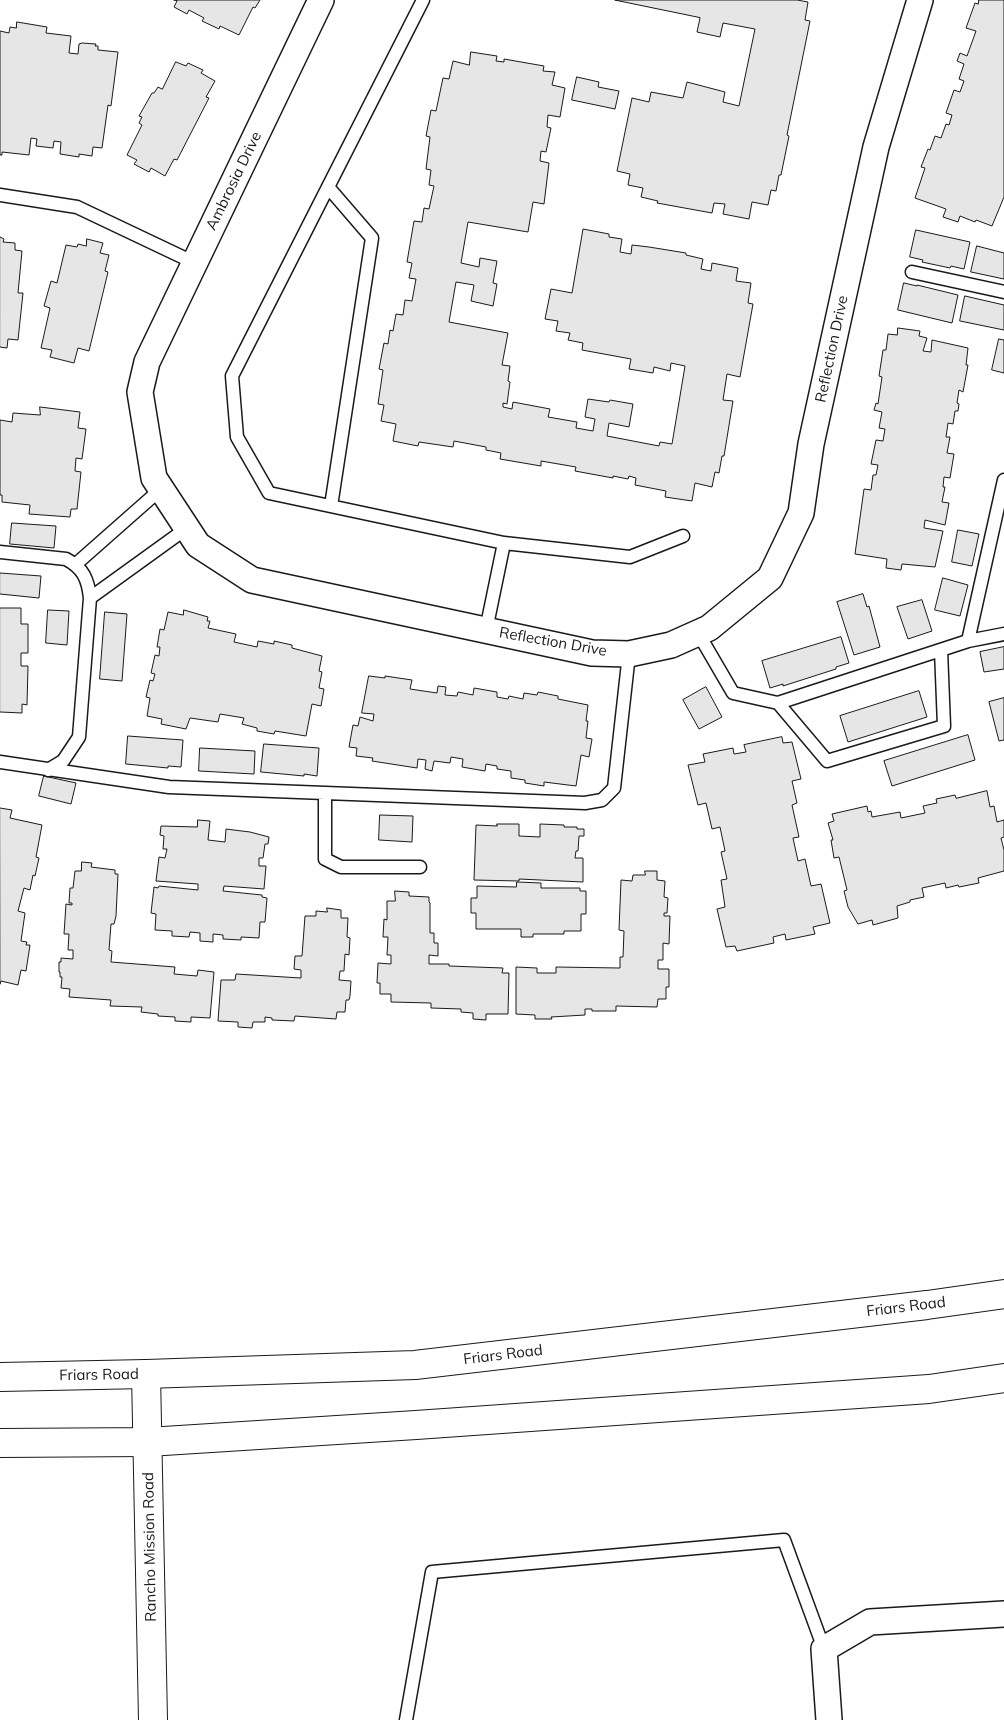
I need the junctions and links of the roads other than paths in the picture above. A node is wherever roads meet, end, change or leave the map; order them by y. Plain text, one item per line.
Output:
1 (321, 0) edge
2 (423, 0) edge
3 (920, 0) edge
4 (328, 187) junction
5 (0, 195) edge
6 (195, 263) junction
7 (912, 272) dead end
8 (1004, 292) edge
9 (147, 362) joint
10 (1004, 480) edge
11 (161, 489) junction
12 (331, 506) junction
13 (187, 528) junction
14 (684, 536) dead end
15 (504, 543) junction
16 (0, 552) edge
17 (76, 564) junction
18 (90, 598) junction
19 (486, 630) junction
20 (698, 633) junction
21 (1004, 634) edge
22 (968, 641) junction
23 (941, 650) junction
24 (629, 654) junction
25 (778, 703) junction
26 (0, 762) edge
27 (48, 770) junction
28 (325, 793) junction
29 (420, 868) dead end
30 (1004, 1294) edge
31 (146, 1374) junction
32 (0, 1377) edge
33 (1004, 1378) edge
34 (148, 1442) junction
35 (0, 1443) edge
36 (1004, 1614) edge
37 (824, 1649) junction
38 (153, 1720) edge
39 (406, 1720) edge
40 (829, 1720) edge

1 - 6 street, Ambrosia Drive
2 - 4 lane
3 - 20 street, Reflection Drive
4 - 12 lane
4 - 12 lane
5 - 6 lane
6 - 9 street, Ambrosia Drive
7 - 8 lane
9 - 11 street, Reflection Drive
10 - 22 lane
11 - 13 street, Reflection Drive
11 - 17 lane
12 - 15 lane
13 - 18 lane
13 - 19 street, Reflection Drive
14 - 15 lane
15 - 19 lane
16 - 17 lane
17 - 18 lane
18 - 27 lane
19 - 24 street, Reflection Drive
20 - 24 street, Reflection Drive
20 - 25 lane
21 - 22 lane
22 - 23 lane
23 - 25 lane
23 - 25 lane
24 - 28 lane
26 - 27 lane
27 - 28 lane
28 - 29 lane
30 - 31 main road, Friars Road
31 - 32 main road, Friars Road
31 - 34 main road, Rancho Mission Road
33 - 34 main road
34 - 35 main road
34 - 38 main road, Rancho Mission Road
36 - 37 street
37 - 39 lane
37 - 40 street

